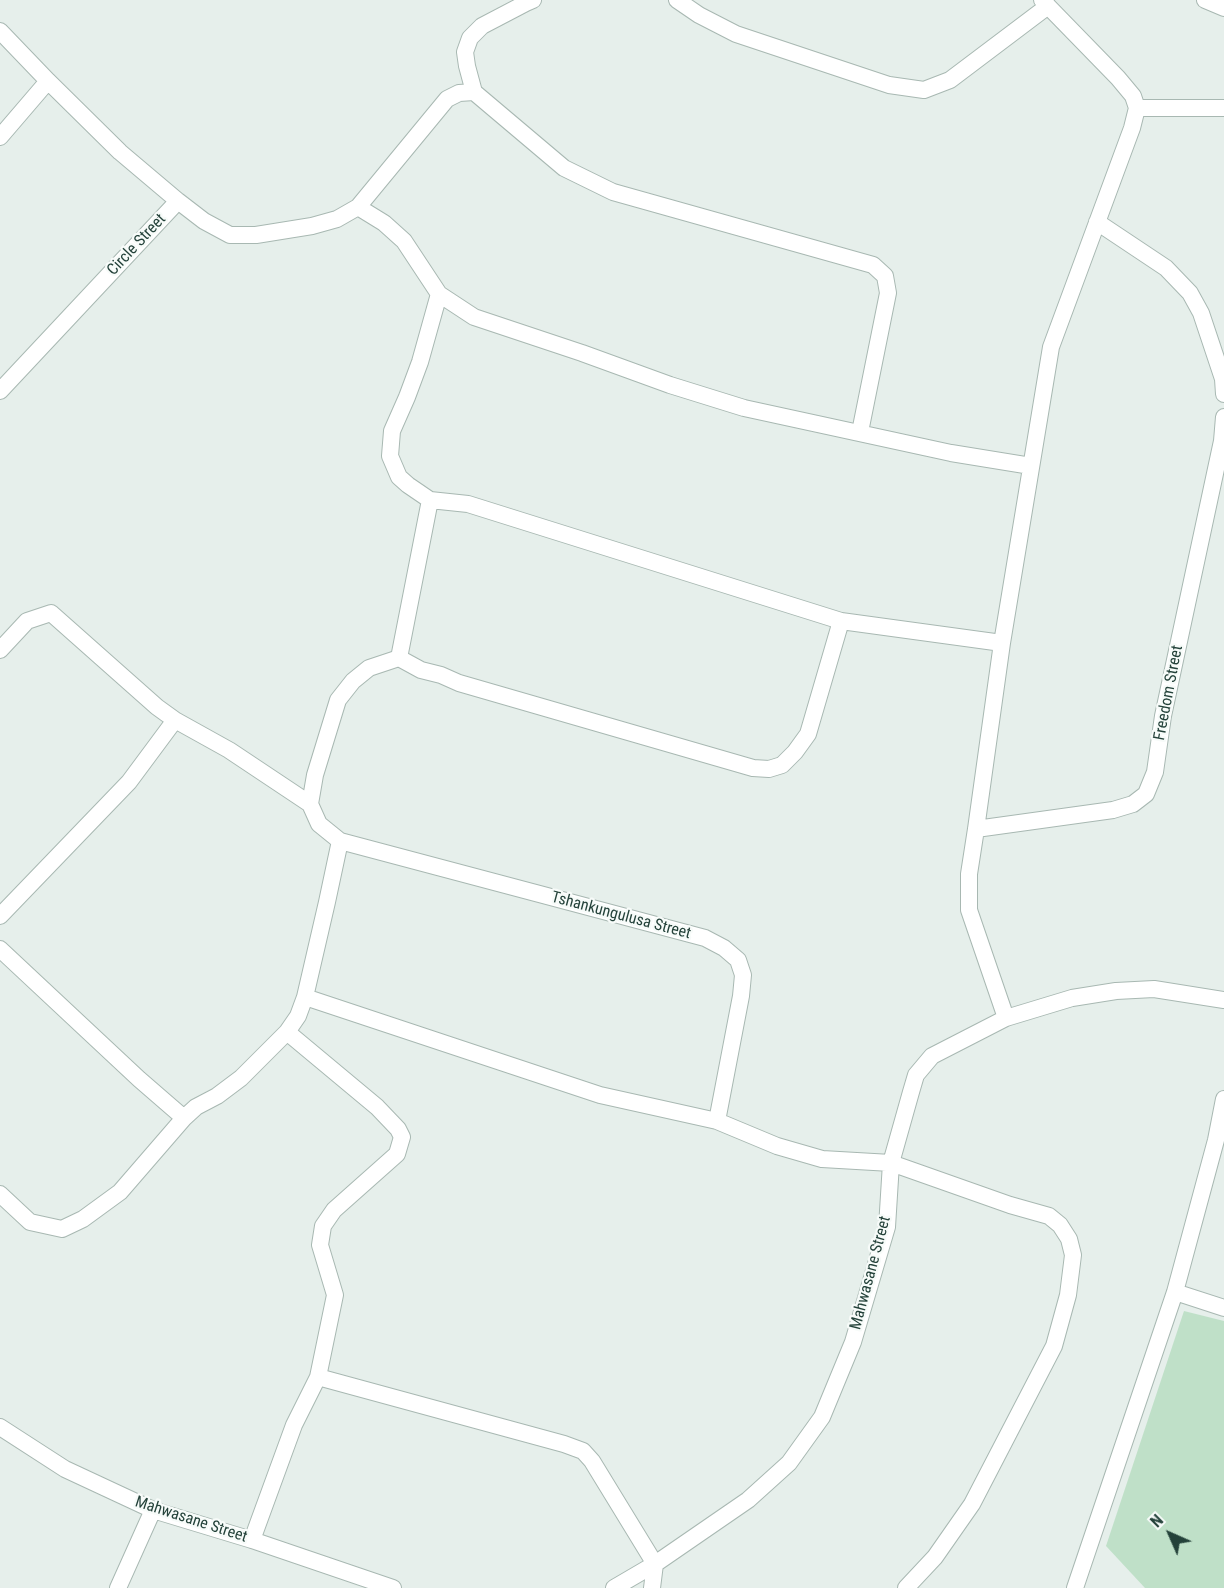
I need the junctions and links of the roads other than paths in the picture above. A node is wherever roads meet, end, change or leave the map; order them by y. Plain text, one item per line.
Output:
1 (533, 0) edge
2 (677, 0) edge
3 (1205, 0) edge
4 (1045, 3) edge
5 (1224, 8) edge
6 (0, 31) edge
7 (48, 81) junction
8 (474, 92) junction
9 (1137, 108) junction
10 (1224, 108) edge
11 (0, 137) edge
12 (178, 201) junction
13 (358, 207) junction
14 (1097, 222) junction
15 (439, 294) junction
16 (0, 391) edge
17 (1224, 394) edge
18 (1224, 417) edge
19 (860, 432) junction
20 (1031, 466) junction
21 (430, 500) junction
22 (841, 621) junction
23 (1002, 643) junction
24 (0, 650) edge
25 (399, 658) junction
26 (175, 720) junction
27 (310, 804) junction
28 (976, 829) junction
29 (340, 841) junction
30 (0, 916) edge
31 (0, 949) edge
32 (305, 997) junction
33 (1224, 999) edge
34 (1006, 1018) junction
35 (287, 1032) junction
36 (1224, 1100) edge
37 (184, 1118) junction
38 (717, 1120) junction
39 (891, 1163) junction
40 (0, 1194) edge
41 (1175, 1292) junction
42 (1224, 1308) edge
43 (318, 1377) junction
44 (0, 1427) edge
45 (153, 1510) junction
46 (252, 1540) junction
47 (655, 1564) junction
48 (118, 1588) edge
49 (393, 1588) edge
50 (614, 1588) edge
51 (652, 1588) edge
52 (906, 1588) edge
53 (1075, 1588) edge

1 - 8 street
2 - 4 street
3 - 5 street
4 - 9 street
6 - 7 street, Circle Street
7 - 11 street
7 - 12 street, Circle Street
8 - 13 street
8 - 19 street
9 - 10 street
9 - 14 street
12 - 13 street
12 - 16 street, Circle Street
13 - 15 street
14 - 17 street
14 - 20 street
15 - 19 street
15 - 21 street
18 - 28 street, Freedom Street
19 - 20 street
20 - 23 street
21 - 22 street
21 - 25 street
22 - 23 street
22 - 25 street
23 - 28 street
24 - 26 street
25 - 27 street
26 - 27 street
26 - 30 street
27 - 29 street
28 - 34 street
29 - 32 street
29 - 38 street, Tshankungulusa Street
31 - 37 street
32 - 35 street
32 - 38 street
33 - 34 street, Mahwasane Street
34 - 39 street, Mahwasane Street
35 - 37 street
35 - 43 street
36 - 41 street
37 - 40 street
38 - 39 street
39 - 47 street, Mahwasane Street
39 - 52 street
41 - 42 street
41 - 53 street
43 - 46 street
43 - 47 street
44 - 45 street, Mahwasane Street
45 - 46 street, Mahwasane Street
45 - 48 street
46 - 49 street, Mahwasane Street
47 - 50 street, Mahwasane Street
47 - 51 street

